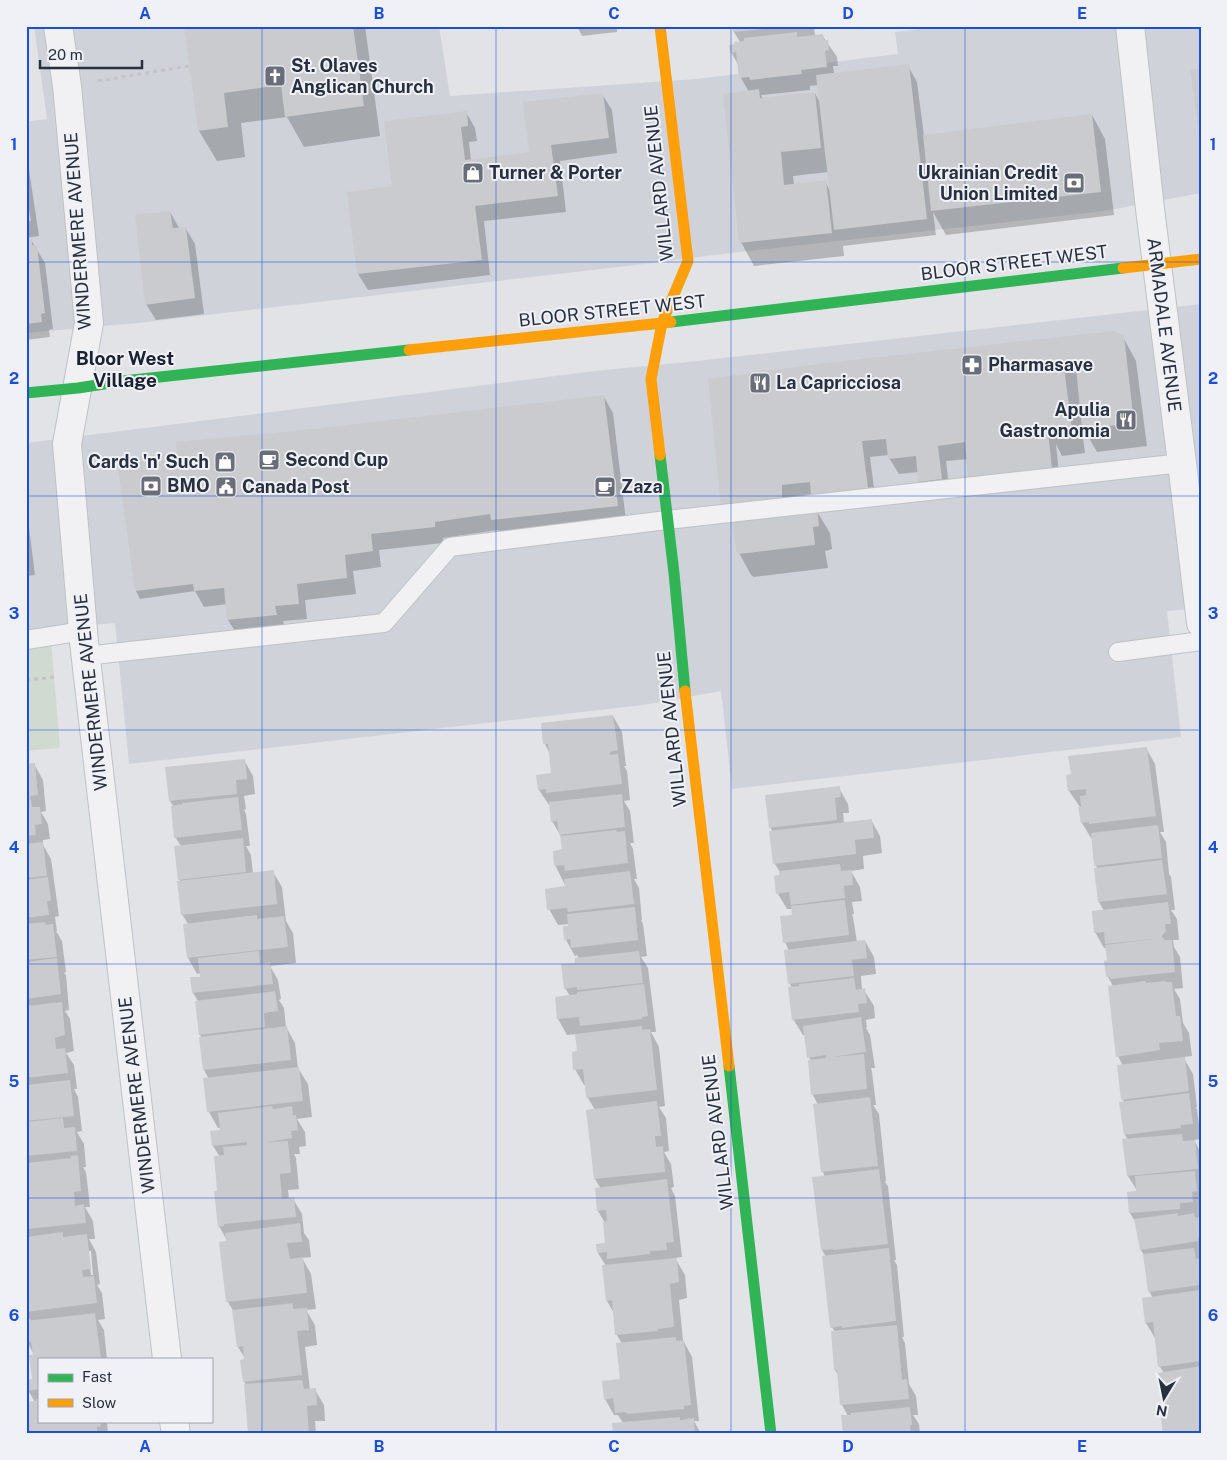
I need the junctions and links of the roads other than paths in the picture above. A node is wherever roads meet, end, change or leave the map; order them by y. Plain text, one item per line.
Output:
1 (58, 26) edge
2 (660, 26) edge
3 (1130, 26) edge
4 (1201, 259) edge
5 (1157, 264) junction
6 (662, 323) junction
7 (78, 388) junction
8 (26, 393) edge
9 (1182, 462) junction
10 (666, 520) junction
11 (1197, 556) edge
12 (1201, 623) edge
13 (26, 640) edge
14 (1201, 642) edge
15 (84, 643) junction
16 (1118, 652) dead end
17 (167, 1358) edge
18 (771, 1434) edge

1 - 7 street, WINDERMERE AVENUE
2 - 6 street, WILLARD AVENUE
3 - 5 street, ARMADALE AVENUE
4 - 5 street, BLOOR STREET WEST
5 - 6 street, BLOOR STREET WEST
5 - 9 street, ARMADALE AVENUE
6 - 7 street, BLOOR STREET WEST
6 - 10 street, WILLARD AVENUE
7 - 8 street, BLOOR STREET WEST
7 - 15 street, WINDERMERE AVENUE
9 - 10 lane
9 - 11 street, ARMADALE AVENUE
10 - 15 lane
10 - 18 street, WILLARD AVENUE
11 - 12 street, ARMADALE AVENUE
13 - 15 lane
14 - 16 lane
15 - 17 street, WINDERMERE AVENUE

